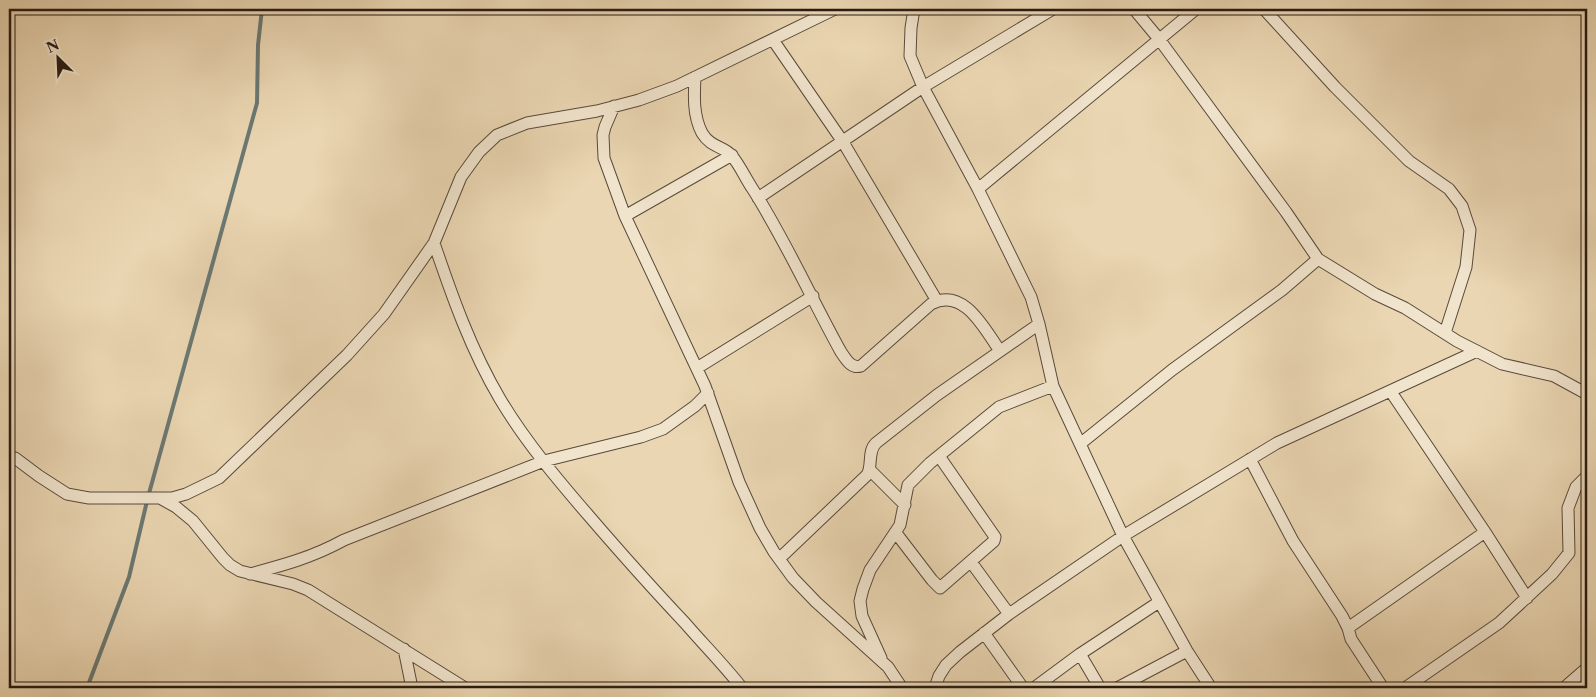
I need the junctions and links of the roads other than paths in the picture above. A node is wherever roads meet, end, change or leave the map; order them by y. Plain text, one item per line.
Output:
1 (835, 9) edge
2 (914, 9) edge
3 (1053, 9) edge
4 (1134, 9) edge
5 (1196, 9) edge
6 (1264, 9) edge
7 (1159, 39) junction
8 (773, 40) junction
9 (695, 78) junction
10 (923, 87) junction
11 (614, 106) junction
12 (843, 142) junction
13 (732, 155) junction
14 (978, 189) junction
15 (758, 198) junction
16 (625, 216) junction
17 (434, 243) junction
18 (1318, 260) junction
19 (812, 296) junction
20 (937, 301) junction
21 (1040, 324) junction
22 (1445, 333) junction
23 (1000, 351) junction
24 (1478, 351) junction
25 (697, 368) junction
26 (1053, 386) junction
27 (1391, 392) junction
28 (708, 393) junction
29 (1587, 394) edge
30 (1080, 444) junction
31 (939, 456) junction
32 (9, 458) edge
33 (544, 460) junction
34 (1250, 460) junction
35 (870, 470) junction
36 (1587, 476) edge
37 (159, 497) junction
38 (905, 505) junction
39 (1485, 532) junction
40 (896, 533) junction
41 (1122, 536) junction
42 (780, 558) junction
43 (970, 562) junction
44 (250, 574) junction
45 (1527, 598) junction
46 (1159, 602) junction
47 (1009, 614) junction
48 (1348, 628) junction
49 (984, 633) junction
50 (404, 649) junction
51 (1187, 651) junction
52 (1080, 654) junction
53 (882, 660) junction
54 (1587, 668) edge
55 (1569, 687) edge
56 (412, 688) edge
57 (465, 688) edge
58 (742, 688) edge
59 (902, 688) edge
60 (934, 688) edge
61 (1023, 688) edge
62 (1034, 688) edge
63 (1100, 688) edge
64 (1117, 688) edge
65 (1211, 688) edge
66 (1383, 688) edge
67 (1405, 688) edge

1 - 8 street
2 - 10 street
3 - 10 street
4 - 7 street
5 - 7 street
6 - 22 street
7 - 14 street
7 - 18 street
8 - 9 street
8 - 12 street
9 - 11 street
9 - 13 street
10 - 12 street
10 - 14 street
11 - 16 street
11 - 17 street
12 - 15 street
12 - 20 street
13 - 15 street
13 - 16 street
14 - 21 street
15 - 19 street
16 - 25 street
17 - 33 street
17 - 37 street
18 - 22 street
18 - 30 street
19 - 20 street
19 - 25 street
20 - 23 street
21 - 23 street
21 - 26 street
22 - 24 street
23 - 35 street
24 - 27 street
24 - 29 street
25 - 28 street
26 - 30 street
26 - 31 street
27 - 34 street
27 - 39 street
28 - 33 street
28 - 42 street
30 - 41 street
31 - 38 street
31 - 43 street
32 - 37 street
33 - 44 street
33 - 58 street
34 - 41 street
34 - 48 street
35 - 38 street
35 - 42 street
36 - 45 street
37 - 44 street
38 - 40 street
39 - 45 street
39 - 48 street
40 - 43 street
40 - 53 street
41 - 46 street
41 - 47 street
42 - 53 street
43 - 47 street
44 - 50 street
45 - 67 street
46 - 51 street
46 - 52 street
47 - 49 street
48 - 66 street
49 - 60 street
49 - 61 street
50 - 56 street
50 - 57 street
51 - 64 street
51 - 65 street
52 - 62 street
52 - 63 street
53 - 59 street
54 - 55 street

